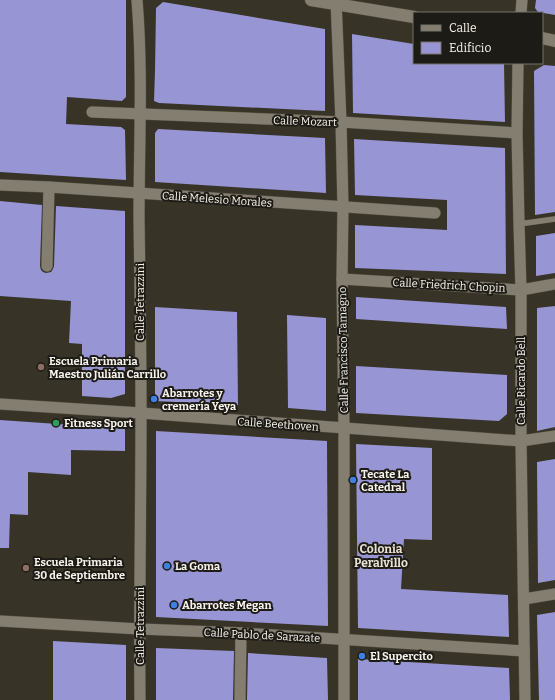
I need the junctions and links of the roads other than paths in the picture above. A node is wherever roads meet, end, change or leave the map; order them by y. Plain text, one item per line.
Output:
1 (137, 0) edge
2 (311, 0) edge
3 (522, 0) edge
4 (336, 2) edge
5 (521, 12) edge
6 (413, 17) edge
7 (543, 38) edge
8 (555, 40) edge
9 (518, 64) edge
10 (92, 112) dead end
11 (140, 114) junction
12 (341, 122) junction
13 (517, 133) junction
14 (0, 185) edge
15 (49, 187) junction
16 (139, 194) junction
17 (343, 207) junction
18 (434, 214) dead end
19 (555, 219) edge
20 (519, 224) junction
21 (47, 266) dead end
22 (342, 279) junction
23 (555, 284) edge
24 (521, 290) junction
25 (0, 404) edge
26 (141, 413) junction
27 (344, 429) junction
28 (555, 436) edge
29 (521, 441) junction
30 (555, 594) edge
31 (524, 600) junction
32 (0, 622) edge
33 (140, 629) junction
34 (241, 633) junction
35 (345, 639) junction
36 (524, 651) junction
37 (140, 700) edge
38 (240, 700) edge
39 (344, 700) edge
40 (525, 700) edge

1 - 11 street, Calle Tetrazzini
2 - 4 street
3 - 5 street
4 - 6 street
4 - 12 street, Calle Francisco Tamagno
7 - 8 street
9 - 13 street, Calle Ricardo Bell
10 - 11 street, Calle Mozart
11 - 12 street, Calle Mozart
11 - 16 street, Calle Tetrazzini
12 - 13 street, Calle Mozart
12 - 17 street, Calle Francisco Tamagno
13 - 20 street, Calle Ricardo Bell
14 - 15 street, Calle Melesio Morales
15 - 16 street, Calle Melesio Morales
15 - 21 street
16 - 17 street, Calle Melesio Morales
16 - 26 street, Calle Tetrazzini
17 - 18 street, Calle Melesio Morales
17 - 22 street, Calle Francisco Tamagno
19 - 20 lane
20 - 24 street, Calle Ricardo Bell
22 - 24 street, Calle Friedrich Chopin
22 - 27 street, Calle Francisco Tamagno
23 - 24 street, Calle Friedrich Chopin
24 - 29 street, Calle Ricardo Bell
25 - 26 street, Calle Beethoven
26 - 27 street, Calle Beethoven
26 - 33 street, Calle Tetrazzini
27 - 29 street, Calle Beethoven
27 - 35 street, Calle Francisco Tamagno
28 - 29 street, Calle Beethoven
29 - 31 street, Calle Ricardo Bell
30 - 31 street
31 - 36 street, Calle Ricardo Bell
32 - 33 street, Calle Pablo de Sarazate
33 - 34 street, Calle Pablo de Sarazate
33 - 37 street, Calle Tetrazzini
34 - 35 street, Calle Pablo de Sarazate
34 - 38 street
35 - 36 street, Calle Pablo de Sarazate
35 - 39 street, Calle Francisco Tamagno
36 - 40 street, Calle Ricardo Bell

